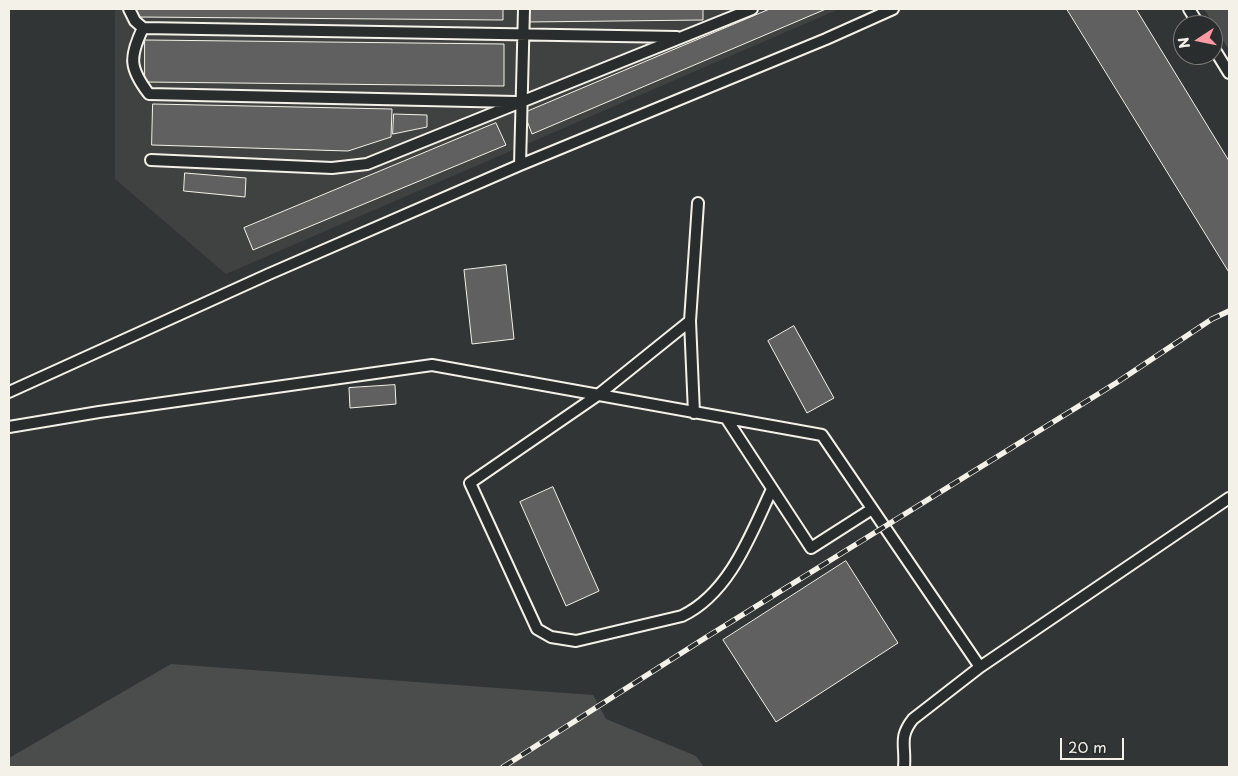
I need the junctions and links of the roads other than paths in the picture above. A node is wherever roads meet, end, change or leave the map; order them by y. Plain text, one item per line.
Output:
1 (129, 9) edge
2 (524, 9) edge
3 (752, 9) edge
4 (893, 9) edge
5 (143, 28) junction
6 (524, 34) junction
7 (682, 37) junction
8 (522, 102) junction
9 (151, 160) dead end
10 (520, 164) junction
11 (698, 203) dead end
12 (690, 321) junction
13 (9, 392) edge
14 (598, 395) junction
15 (694, 413) junction
16 (726, 418) junction
17 (9, 427) edge
18 (772, 488) junction
19 (1229, 498) edge
20 (872, 509) junction
21 (980, 667) junction
22 (904, 767) edge

1 - 5 lane
2 - 6 lane
3 - 7 lane
4 - 10 lane
5 - 6 lane
5 - 8 lane
6 - 7 lane
6 - 8 lane
7 - 8 lane
8 - 9 lane
8 - 10 lane
10 - 13 lane
11 - 12 lane
12 - 14 lane
12 - 15 lane
14 - 15 lane
14 - 17 lane
14 - 18 lane
15 - 16 lane
16 - 18 lane
16 - 20 lane
18 - 20 lane
19 - 21 lane
20 - 21 lane
21 - 22 lane

